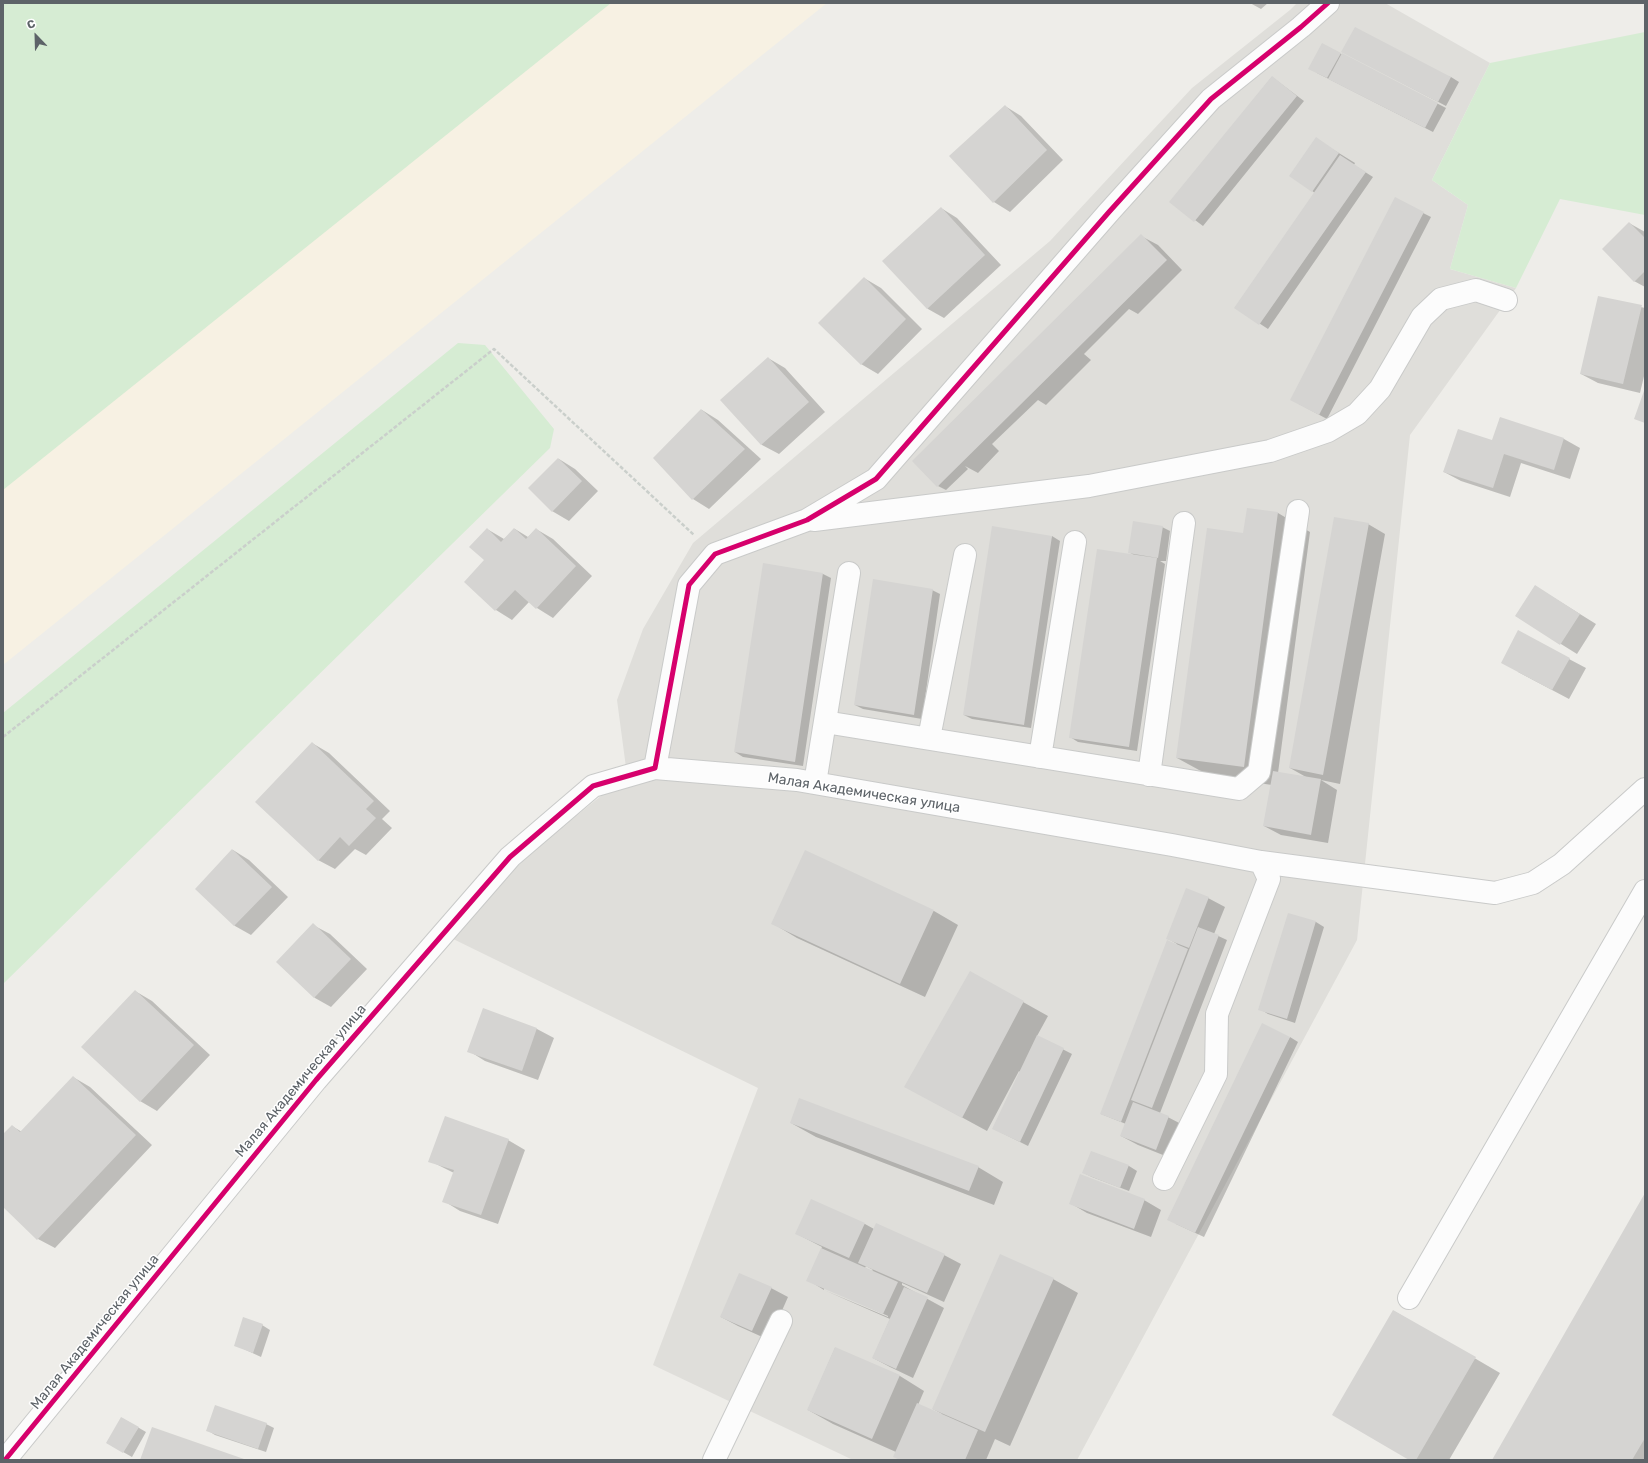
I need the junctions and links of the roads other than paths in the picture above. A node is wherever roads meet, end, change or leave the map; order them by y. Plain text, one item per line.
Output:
1 (1328, 3) edge
2 (1506, 300) dead end
3 (1298, 511) dead end
4 (807, 520) junction
5 (1184, 523) dead end
6 (1075, 542) dead end
7 (965, 555) dead end
8 (849, 573) dead end
9 (825, 722) junction
10 (929, 738) junction
11 (1040, 757) junction
12 (655, 768) junction
13 (1149, 775) junction
14 (815, 784) junction
15 (1645, 789) edge
16 (1261, 862) junction
17 (1645, 891) edge
18 (1164, 1179) dead end
19 (1409, 1298) dead end
20 (781, 1321) dead end
21 (6, 1460) edge
22 (714, 1460) edge

1 - 4 street
2 - 4 street
3 - 13 street
4 - 12 street
5 - 13 street
6 - 11 street
7 - 10 street
8 - 9 street
9 - 10 street
9 - 14 street
10 - 11 street
11 - 13 street
12 - 14 street, Малая Академическая улица
12 - 21 street, Малая Академическая улица
14 - 16 street, Малая Академическая улица
15 - 16 street, Малая Академическая улица
16 - 18 street
17 - 19 street
20 - 22 street

